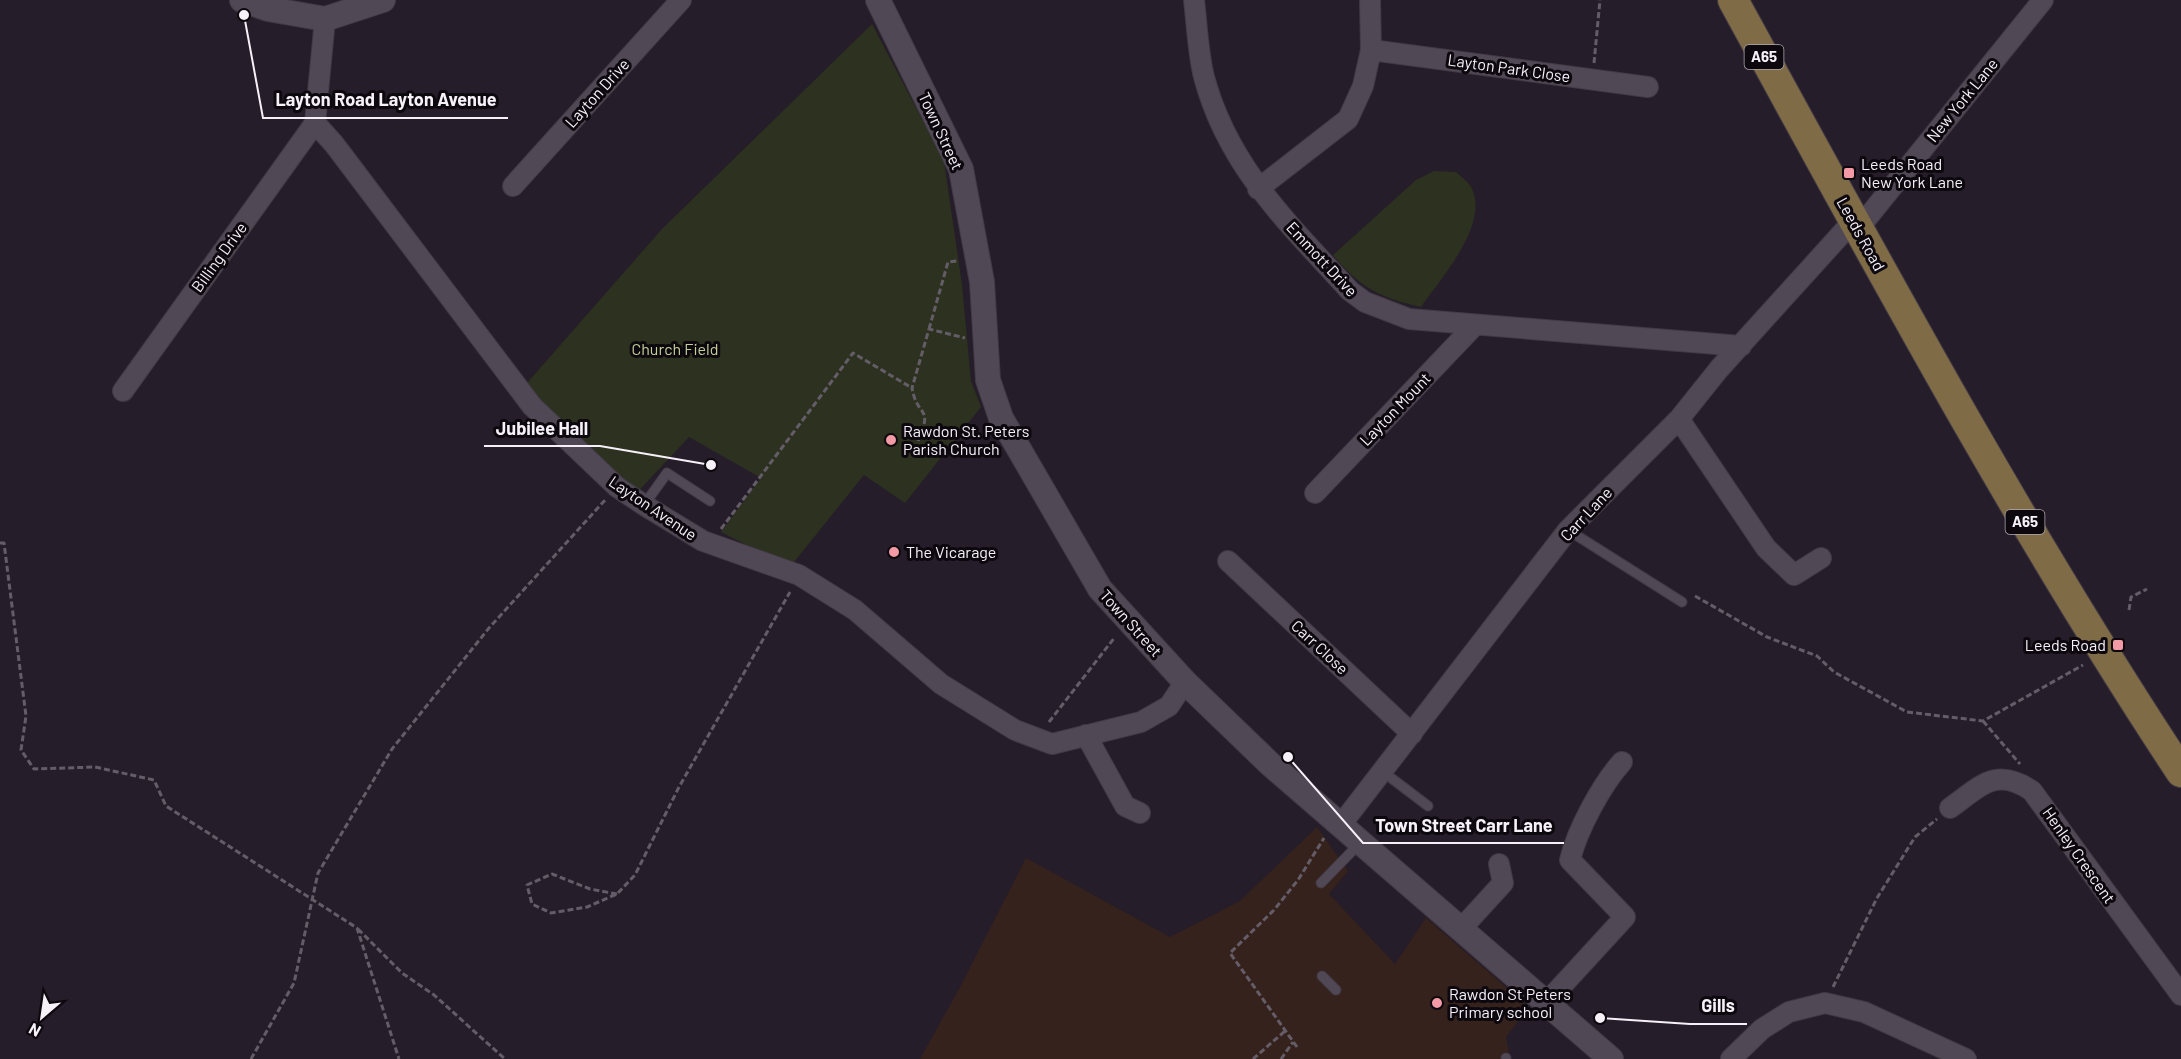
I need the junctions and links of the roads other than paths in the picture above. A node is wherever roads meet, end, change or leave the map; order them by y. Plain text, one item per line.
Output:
1 (242, 0) edge
2 (383, 0) edge
3 (681, 0) edge
4 (878, 0) edge
5 (1194, 0) edge
6 (1371, 0) edge
7 (1733, 0) edge
8 (2043, 0) edge
9 (325, 19) junction
10 (1371, 50) junction
11 (1648, 87) dead end
12 (315, 123) junction
13 (513, 186) dead end
14 (1258, 189) junction
15 (1856, 224) junction
16 (1475, 325) junction
17 (1741, 346) junction
18 (123, 391) dead end
19 (1679, 419) junction
20 (1315, 493) dead end
21 (710, 501) dead end
22 (644, 505) junction
23 (1568, 530) junction
24 (1821, 558) dead end
25 (1227, 561) dead end
26 (1682, 602) dead end
27 (1185, 682) junction
28 (1412, 734) junction
29 (1086, 735) junction
30 (1622, 762) dead end
31 (1382, 771) junction
32 (2181, 772) edge
33 (1428, 806) dead end
34 (1950, 808) road end
35 (1140, 813) dead end
36 (1337, 824) junction
37 (1360, 843) junction
38 (1499, 864) dead end
39 (1321, 883) dead end
40 (1460, 930) junction
41 (1322, 976) dead end
42 (1336, 990) dead end
43 (2181, 995) edge
44 (1546, 1003) junction
45 (1611, 1059) edge
46 (1731, 1059) edge
47 (1966, 1059) edge

1 - 9 street
2 - 9 street
3 - 13 street, Layton Drive
4 - 27 street, Town Street
5 - 14 street, Emmott Drive
6 - 10 street
7 - 15 main road, Leeds Road / A65
8 - 15 street, New York Lane
9 - 12 street
10 - 11 street, Layton Park Close
10 - 14 street
12 - 18 street, Billing Drive
12 - 22 street, Layton Avenue
14 - 16 street, Emmott Drive
15 - 17 street, Carr Lane
15 - 32 main road, Leeds Road / A65
16 - 17 street, Emmott Drive
16 - 20 street, Layton Mount
17 - 19 street, Carr Lane
19 - 23 street, Carr Lane
19 - 24 street
21 - 22 lane
22 - 29 street, Layton Avenue
23 - 26 lane
23 - 28 street, Carr Lane
25 - 28 street, Carr Close
27 - 29 street, Layton Avenue
27 - 36 street, Town Street
28 - 31 street, Carr Lane
29 - 35 street
30 - 44 street
31 - 33 lane
31 - 36 street, Carr Lane
34 - 43 street, Henley Crescent
36 - 37 street, Town Street
37 - 39 lane
37 - 40 street, Town Street
38 - 40 street
40 - 44 street, Town Street
41 - 42 lane
44 - 45 street, Town Street
46 - 47 street

